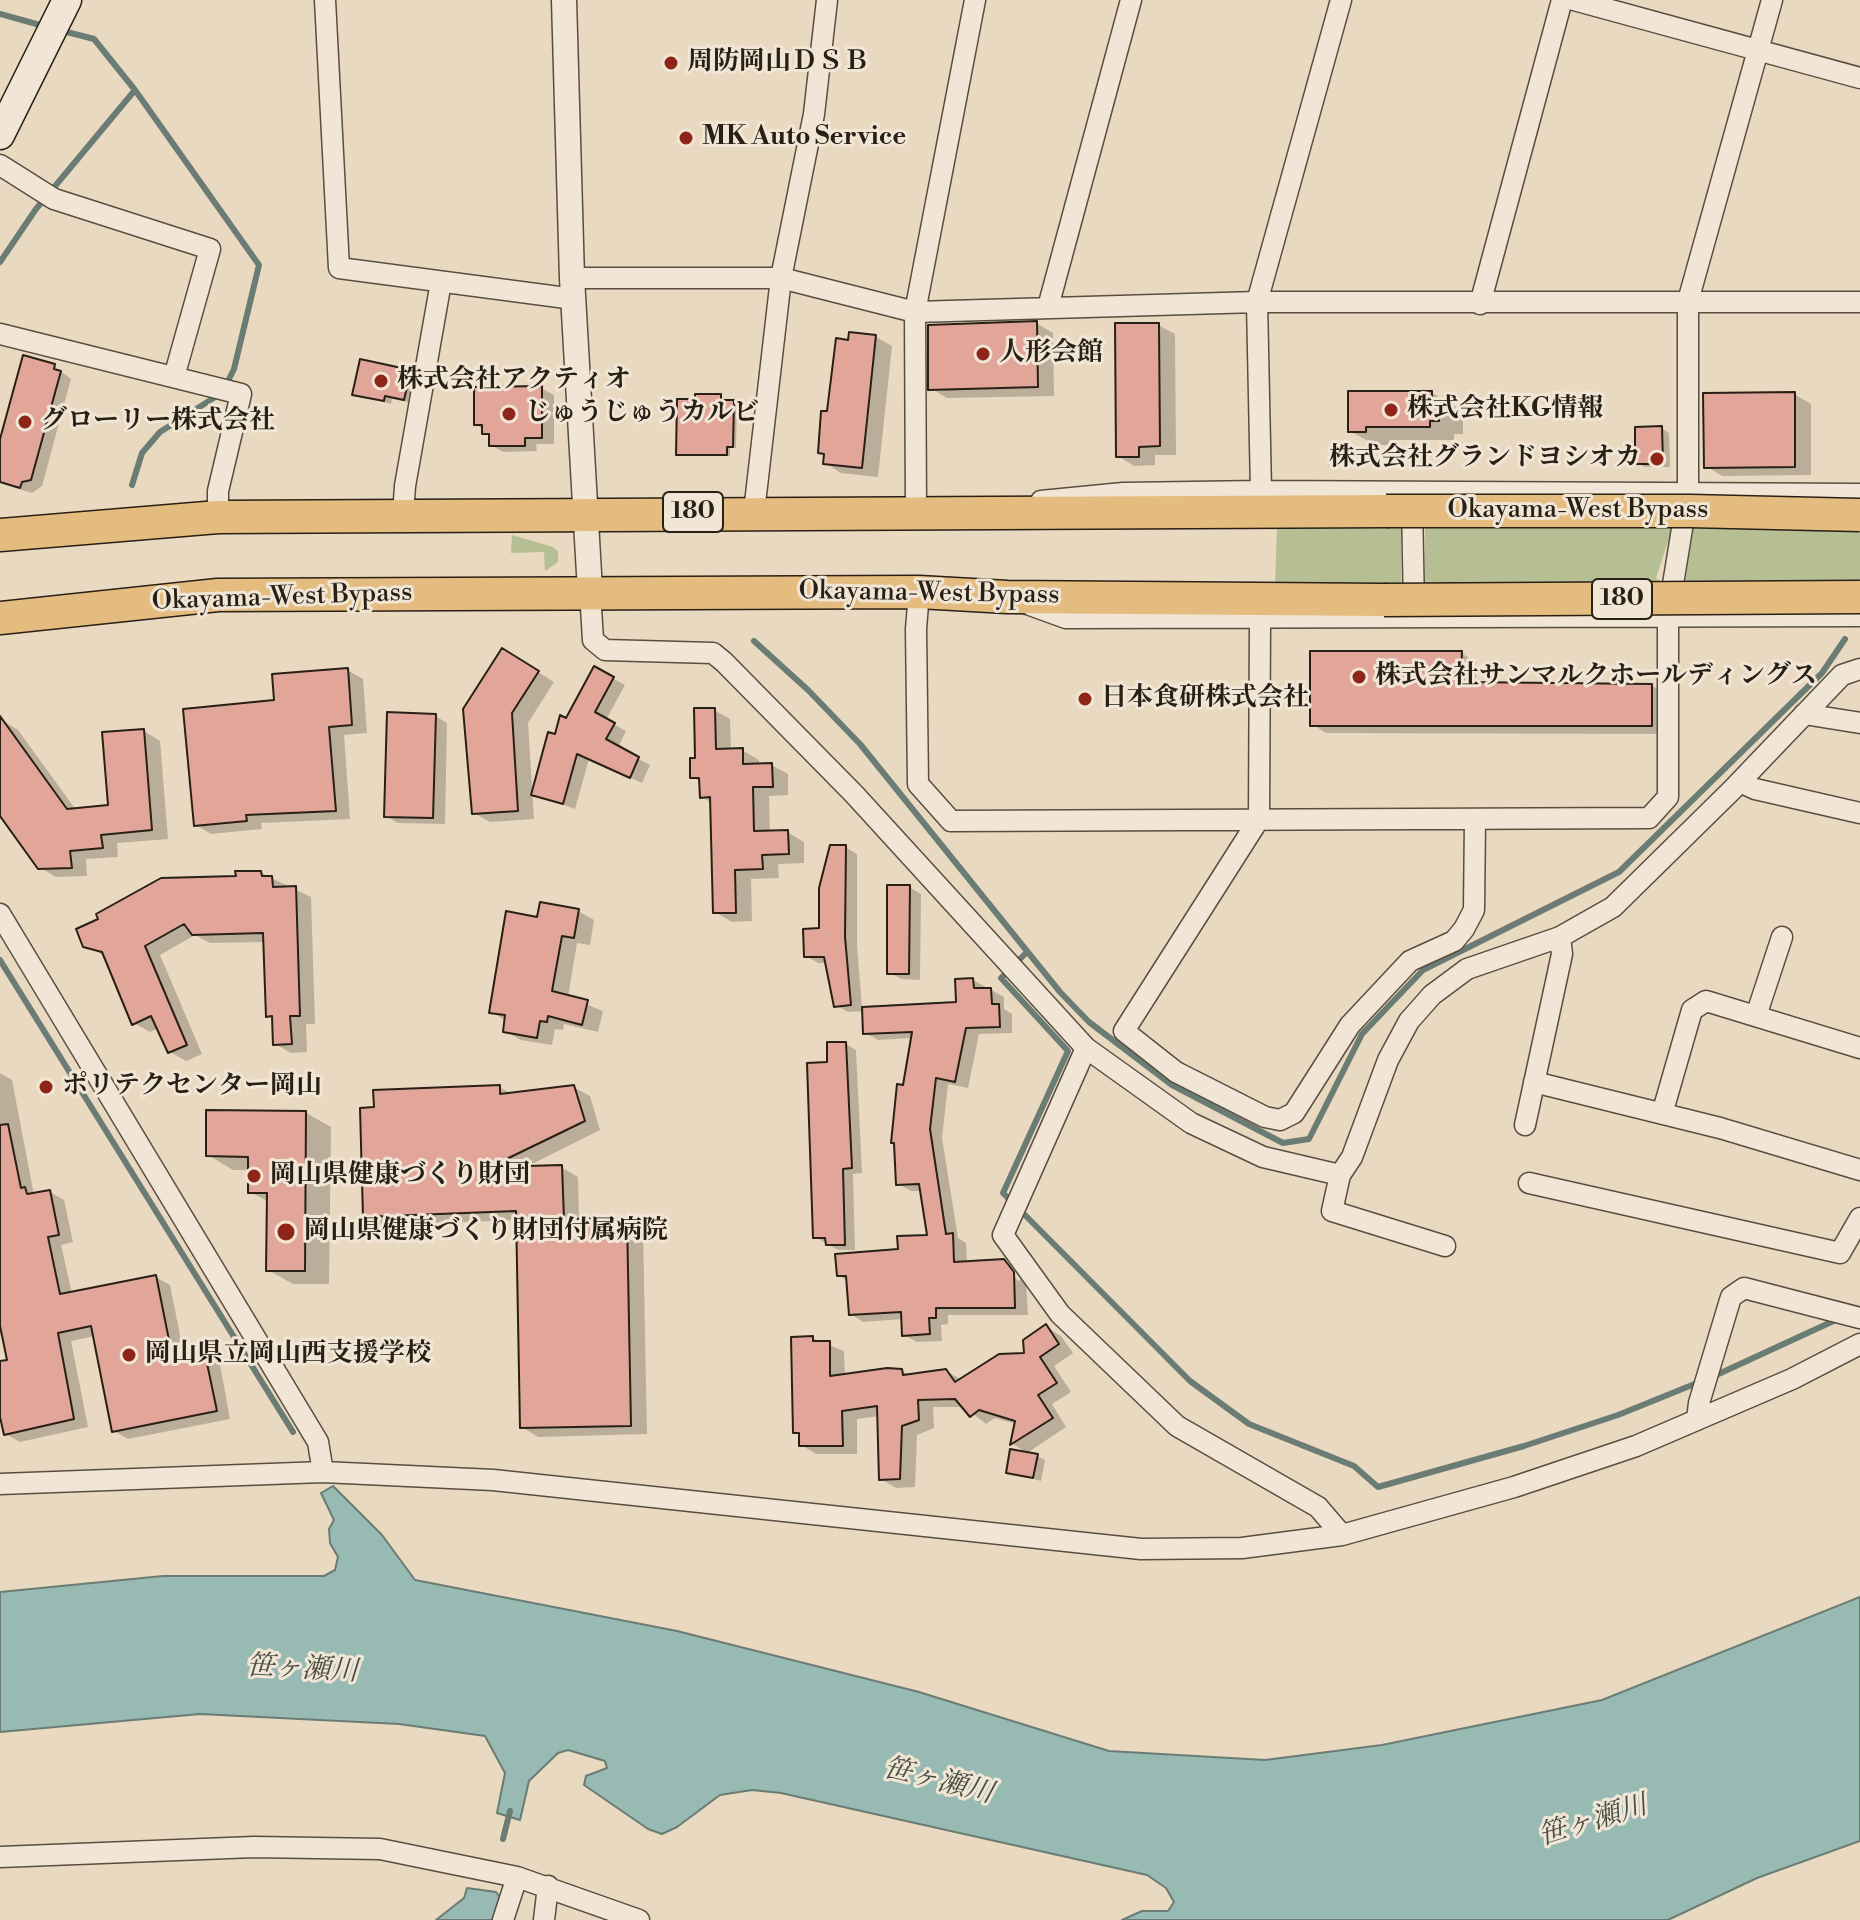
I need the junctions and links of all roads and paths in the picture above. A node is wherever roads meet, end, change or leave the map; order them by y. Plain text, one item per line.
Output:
1 (67, 0) edge
2 (325, 0) edge
3 (564, 0) edge
4 (827, 0) edge
5 (975, 0) edge
6 (1131, 0) edge
7 (1341, 0) edge
8 (1562, 0) edge
9 (1574, 0) edge
10 (1772, 0) edge
11 (1758, 50) junction
12 (1860, 78) edge
13 (0, 135) edge
14 (0, 165) edge
15 (781, 278) junction
16 (441, 282) junction
17 (573, 288) junction
18 (1688, 301) junction
19 (1257, 302) junction
20 (1860, 302) edge
21 (1480, 304) junction
22 (1048, 307) junction
23 (915, 312) junction
24 (0, 334) edge
25 (174, 377) junction
26 (1261, 491) junction
27 (1412, 491) junction
28 (1688, 492) junction
29 (1860, 494) edge
30 (994, 511) junction
31 (754, 512) junction
32 (916, 512) junction
33 (585, 513) junction
34 (403, 515) junction
35 (1860, 515) edge
36 (218, 517) junction
37 (0, 535) edge
38 (590, 591) junction
39 (919, 592) junction
40 (1007, 597) junction
41 (1860, 597) edge
42 (1668, 615) junction
43 (1860, 616) edge
44 (0, 618) edge
45 (1414, 618) junction
46 (1260, 619) junction
47 (1860, 669) edge
48 (1804, 714) junction
49 (1860, 723) edge
50 (1740, 782) junction
51 (1860, 813) edge
52 (1259, 819) junction
53 (1475, 820) junction
54 (0, 914) edge
55 (1560, 937) junction
56 (1782, 937) dead end
57 (1756, 1016) junction
58 (1086, 1048) junction
59 (1860, 1048) edge
60 (1534, 1082) junction
61 (1662, 1114) junction
62 (1525, 1125) dead end
63 (1860, 1170) edge
64 (1340, 1175) junction
65 (1529, 1183) dead end
66 (1860, 1218) edge
67 (1445, 1246) dead end
68 (1860, 1318) edge
69 (1860, 1344) edge
70 (1697, 1420) junction
71 (323, 1472) junction
72 (0, 1484) edge
73 (1342, 1535) junction
74 (0, 1857) edge
75 (517, 1877) junction
76 (548, 1886) junction
77 (503, 1920) edge
78 (544, 1920) edge
79 (639, 1920) edge

1 - 13 main road
2 - 16 street
3 - 17 street
4 - 15 street
5 - 23 street
6 - 22 street
7 - 19 street
8 - 21 street
9 - 11 street
10 - 11 street
11 - 12 street
11 - 18 street
14 - 25 street
15 - 17 street
15 - 23 street
15 - 31 street
16 - 17 street
16 - 34 street
17 - 33 street
18 - 20 street
18 - 21 street
18 - 28 street
19 - 21 street
19 - 22 street
19 - 26 street
22 - 23 street
23 - 32 street
24 - 25 street
25 - 36 street
26 - 27 street
26 - 30 street
27 - 28 street
27 - 45 street
28 - 29 street
28 - 42 street
30 - 32 highway, Okayama-West Bypass / 180
30 - 35 highway, Okayama-West Bypass / 180, bridge
31 - 32 highway, Okayama-West Bypass / 180
31 - 33 highway, Okayama-West Bypass / 180
33 - 34 highway, Okayama-West Bypass / 180
33 - 38 street
34 - 36 highway, Okayama-West Bypass / 180
36 - 37 highway, Okayama-West Bypass / 180
38 - 39 highway, Okayama-West Bypass / 180
38 - 44 highway, Okayama-West Bypass / 180
38 - 58 street
39 - 40 highway, Okayama-West Bypass / 180
39 - 52 street
40 - 41 highway, Okayama-West Bypass / 180, bridge
40 - 46 street
42 - 43 street
42 - 45 street
42 - 53 street
45 - 46 street
46 - 52 street
47 - 48 street
48 - 49 street
48 - 50 street
50 - 51 street
50 - 55 street
52 - 53 street
52 - 53 street
54 - 71 street
55 - 60 street
55 - 64 street
56 - 57 street
57 - 59 street
57 - 61 street
58 - 64 street
58 - 73 street
60 - 61 street
60 - 62 street
61 - 63 street
64 - 67 street
65 - 66 street
68 - 70 street
69 - 70 street
70 - 73 street
71 - 72 street
71 - 73 street
74 - 75 street
75 - 76 street
75 - 77 street
76 - 78 street
76 - 79 street

